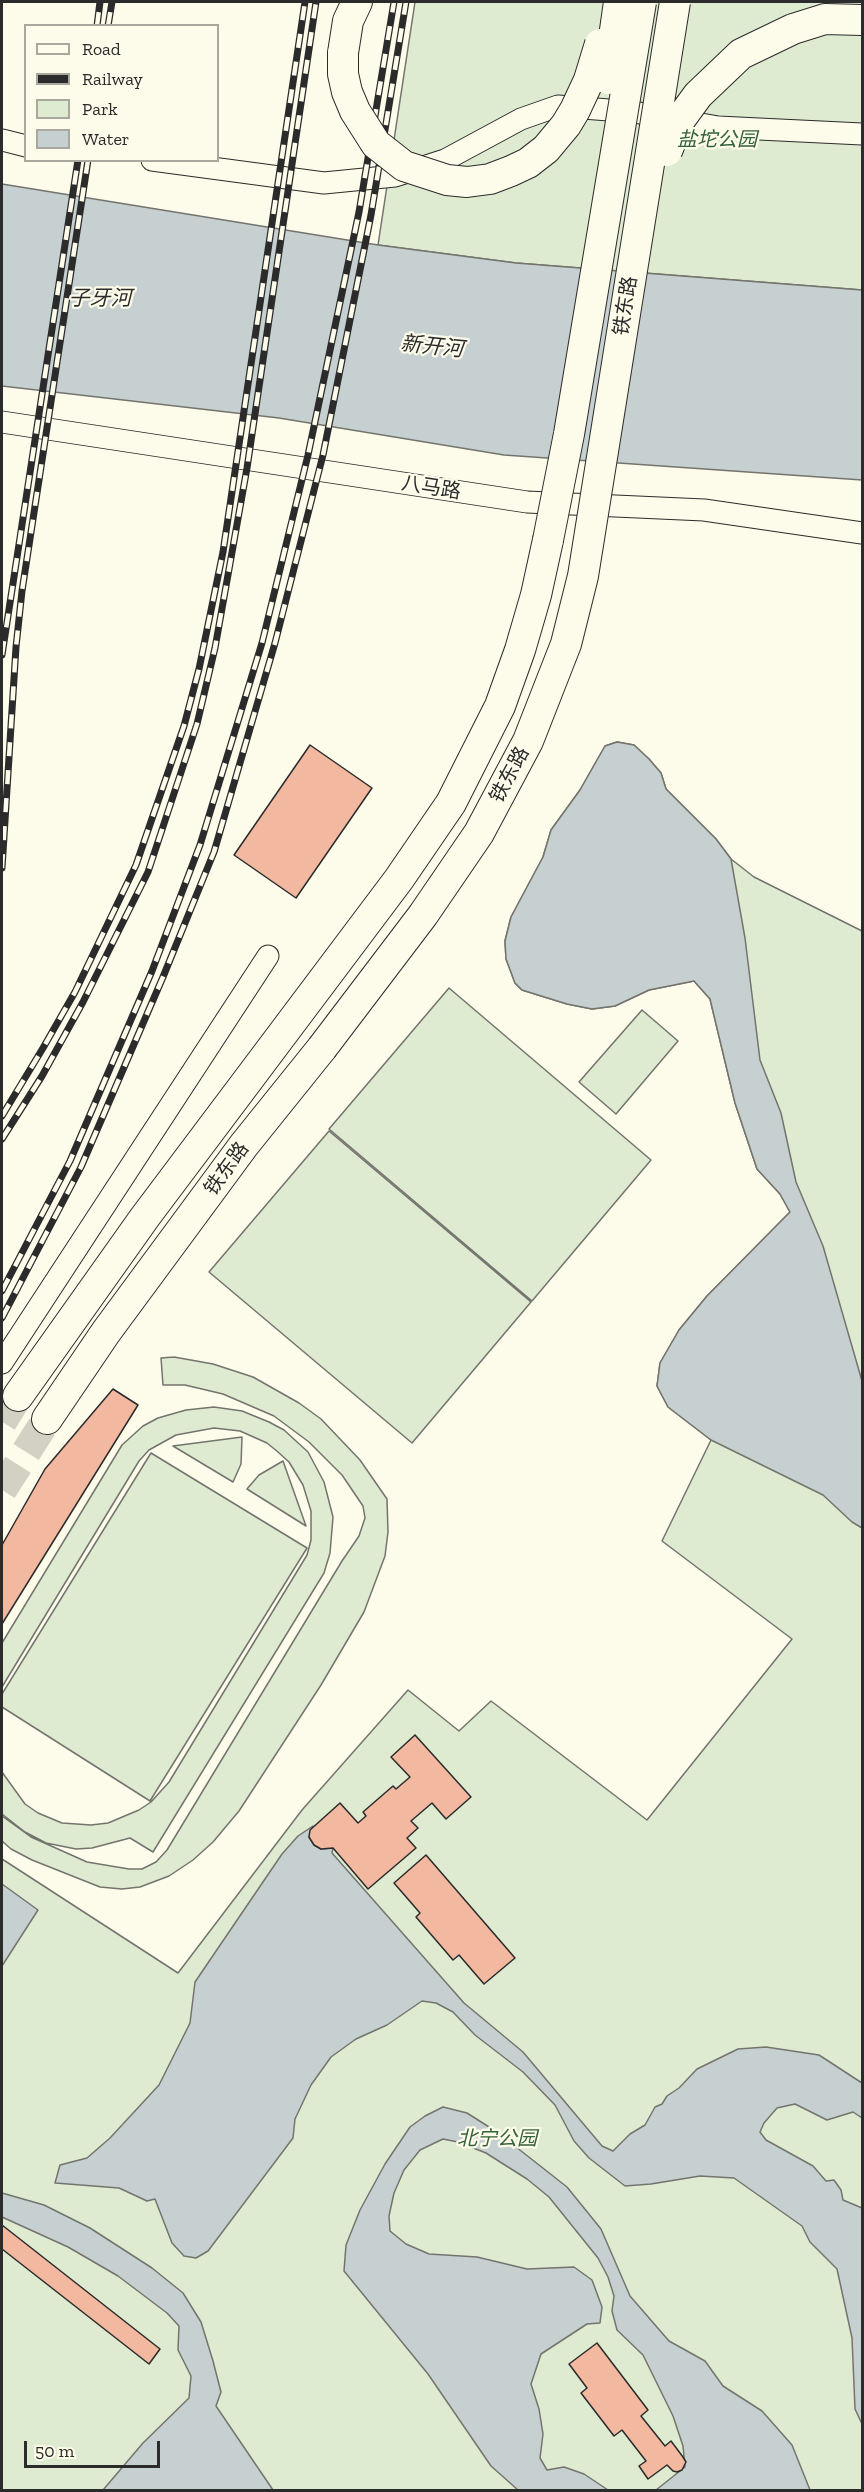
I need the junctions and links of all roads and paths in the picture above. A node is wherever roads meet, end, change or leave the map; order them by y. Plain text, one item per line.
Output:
1 (357, 2) edge
2 (614, 2) edge
3 (619, 2) edge
4 (641, 2) edge
5 (675, 2) edge
6 (692, 2) edge
7 (862, 20) edge
8 (862, 134) edge
9 (2, 140) edge
10 (24, 146) edge
11 (667, 151) junction
12 (167, 162) edge
13 (2, 422) edge
14 (862, 532) edge
15 (548, 540) junction
16 (584, 576) junction
17 (267, 956) dead end
18 (2, 1363) edge
19 (18, 1396) tunnel mouth
20 (47, 1419) tunnel mouth

1 - 2 highway, bridge
3 - 15 highway, bridge
4 - 15 highway, 铁东路, bridge
5 - 16 highway, 铁东路, bridge
6 - 11 highway, bridge
7 - 11 highway, bridge
8 - 12 street
9 - 10 street
11 - 16 highway, bridge
13 - 14 street, 八马路
15 - 19 highway, 铁东路
16 - 20 highway, 铁东路, bridge
17 - 18 street

